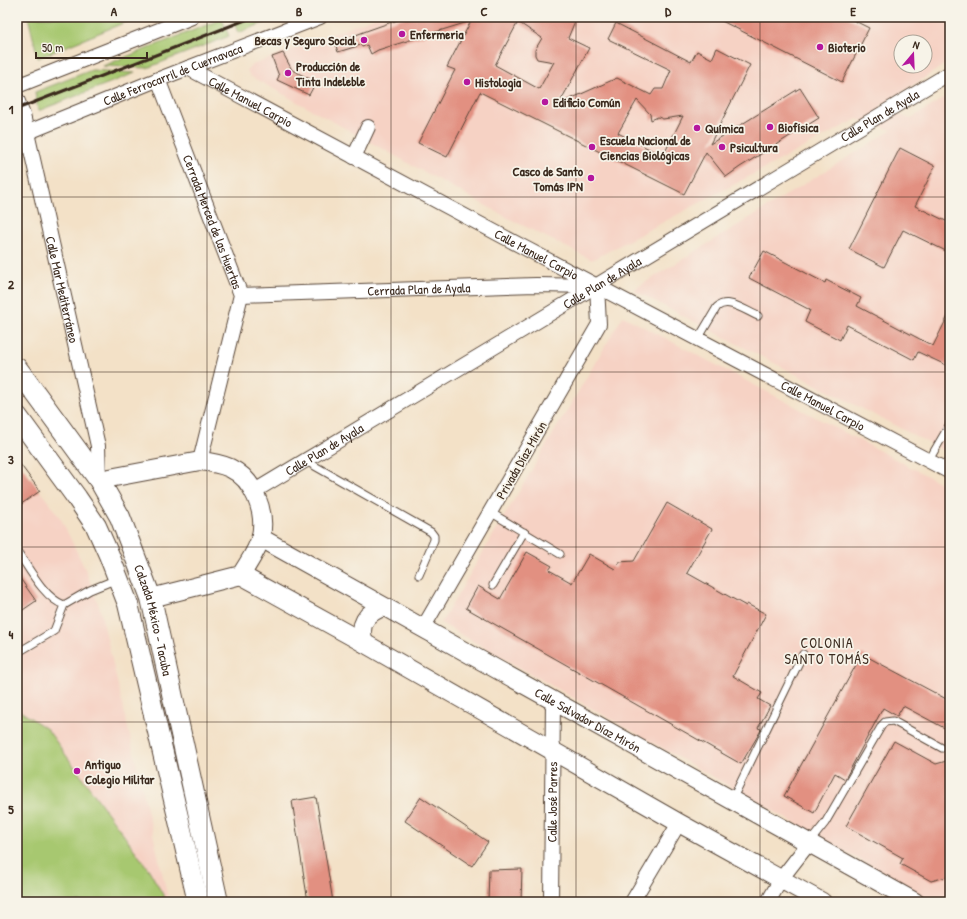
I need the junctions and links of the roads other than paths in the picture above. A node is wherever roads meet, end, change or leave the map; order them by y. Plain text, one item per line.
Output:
1 (192, 17) edge
2 (320, 17) edge
3 (188, 68) junction
4 (950, 73) edge
5 (158, 79) junction
6 (17, 86) edge
7 (17, 99) edge
8 (368, 126) dead end
9 (26, 133) junction
10 (354, 157) junction
11 (597, 286) junction
12 (241, 295) junction
13 (758, 316) dead end
14 (698, 339) junction
15 (17, 368) edge
16 (17, 416) edge
17 (950, 424) edge
18 (929, 460) junction
19 (200, 461) junction
20 (306, 461) junction
21 (950, 472) edge
22 (99, 480) junction
23 (253, 492) junction
24 (490, 512) junction
25 (524, 532) junction
26 (261, 538) junction
27 (17, 551) edge
28 (560, 554) dead end
29 (241, 575) junction
30 (419, 575) dead end
31 (119, 579) junction
32 (493, 585) dead end
33 (151, 598) junction
34 (128, 604) junction
35 (64, 605) junction
36 (384, 607) junction
37 (423, 628) junction
38 (364, 643) junction
39 (17, 652) edge
40 (803, 654) dead end
41 (553, 701) junction
42 (942, 748) dead end
43 (552, 749) junction
44 (732, 800) junction
45 (679, 823) junction
46 (809, 843) junction
47 (781, 879) junction
48 (198, 902) edge
49 (218, 902) edge
50 (551, 902) edge
51 (632, 902) edge
52 (768, 902) edge
53 (822, 902) edge
54 (914, 902) edge

1 - 6 street
2 - 3 street, Calle Ferrocarril de Cuernavaca
3 - 5 street, Calle Ferrocarril de Cuernavaca
3 - 10 street, Calle Manuel Carpio
4 - 11 street, Calle Plan de Ayala
5 - 9 street, Calle Ferrocarril de Cuernavaca
5 - 12 street, Cerrada Merced de las Huertas
7 - 9 street, Calle Mar Mediterráneo
8 - 10 street
9 - 22 street, Calle Mar Mediterráneo
10 - 11 street, Calle Manuel Carpio
11 - 12 street, Cerrada Plan de Ayala
11 - 14 street, Calle Manuel Carpio
11 - 20 street, Calle Plan de Ayala
11 - 24 street, Privada Díaz Mirón
12 - 19 street, Cerrada Merced de las Huertas
13 - 14 lane
14 - 18 street, Calle Manuel Carpio
15 - 22 main road, Calzada México - Tacuba
16 - 31 main road, Calzada México - Tacuba
17 - 18 lane
18 - 21 street, Calle Manuel Carpio
19 - 22 street
19 - 23 street
20 - 23 street, Calle Plan de Ayala
20 - 30 lane
22 - 33 main road, Calzada México - Tacuba
23 - 26 street
24 - 25 lane
24 - 37 street, Privada Díaz Mirón
25 - 28 lane
25 - 32 lane
26 - 29 street
26 - 36 street, Calle Salvador Díaz Mirón
27 - 35 lane
29 - 33 street
29 - 38 street
31 - 34 main road, Calzada México - Tacuba
31 - 35 lane
33 - 34 main road
33 - 49 main road, Calzada México - Tacuba
34 - 48 main road, Calzada México - Tacuba
35 - 39 lane
36 - 37 street, Calle Salvador Díaz Mirón
36 - 38 street
37 - 41 street, Calle Salvador Díaz Mirón
38 - 43 street
40 - 44 lane
41 - 43 street, Calle José Parres
41 - 44 street, Calle Salvador Díaz Mirón
42 - 46 lane
43 - 45 street
43 - 50 street, Calle José Parres
44 - 46 street, Calle Salvador Díaz Mirón
45 - 47 street
45 - 51 street
46 - 47 street
46 - 54 street, Calle Salvador Díaz Mirón
47 - 52 street
47 - 53 street

